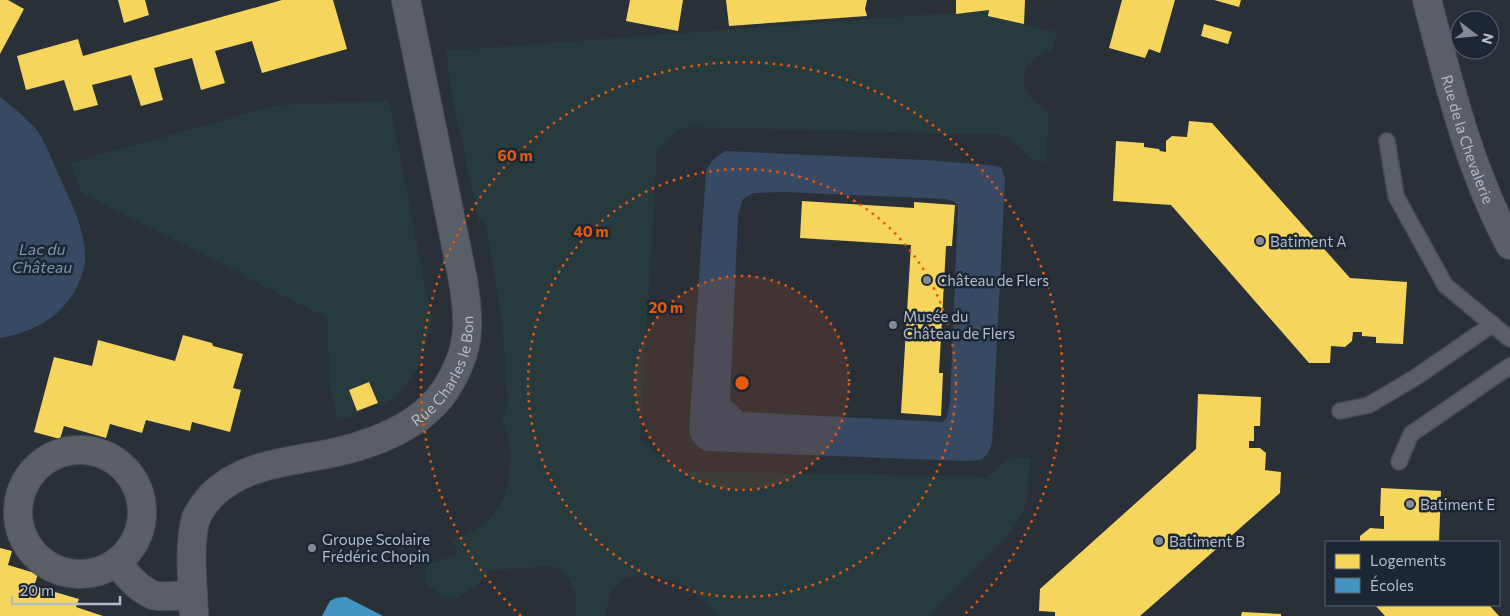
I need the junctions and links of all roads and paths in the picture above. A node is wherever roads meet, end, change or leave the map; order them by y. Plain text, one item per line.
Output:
1 (406, 0) edge
2 (1427, 0) edge
3 (1387, 141) dead end
4 (1510, 245) edge
5 (1493, 324) junction
6 (1510, 339) edge
7 (1510, 366) edge
8 (1340, 411) dead end
9 (1399, 462) dead end
10 (9, 509) edge
11 (116, 563) junction
12 (194, 606) edge

1 - 12 street, Rue Charles le Bon
2 - 4 street, Rue de la Chevalerie
3 - 5 lane
5 - 6 lane
5 - 8 lane
7 - 9 lane
10 - 11 street
10 - 11 street
11 - 12 street, Rue Charles le Bon

